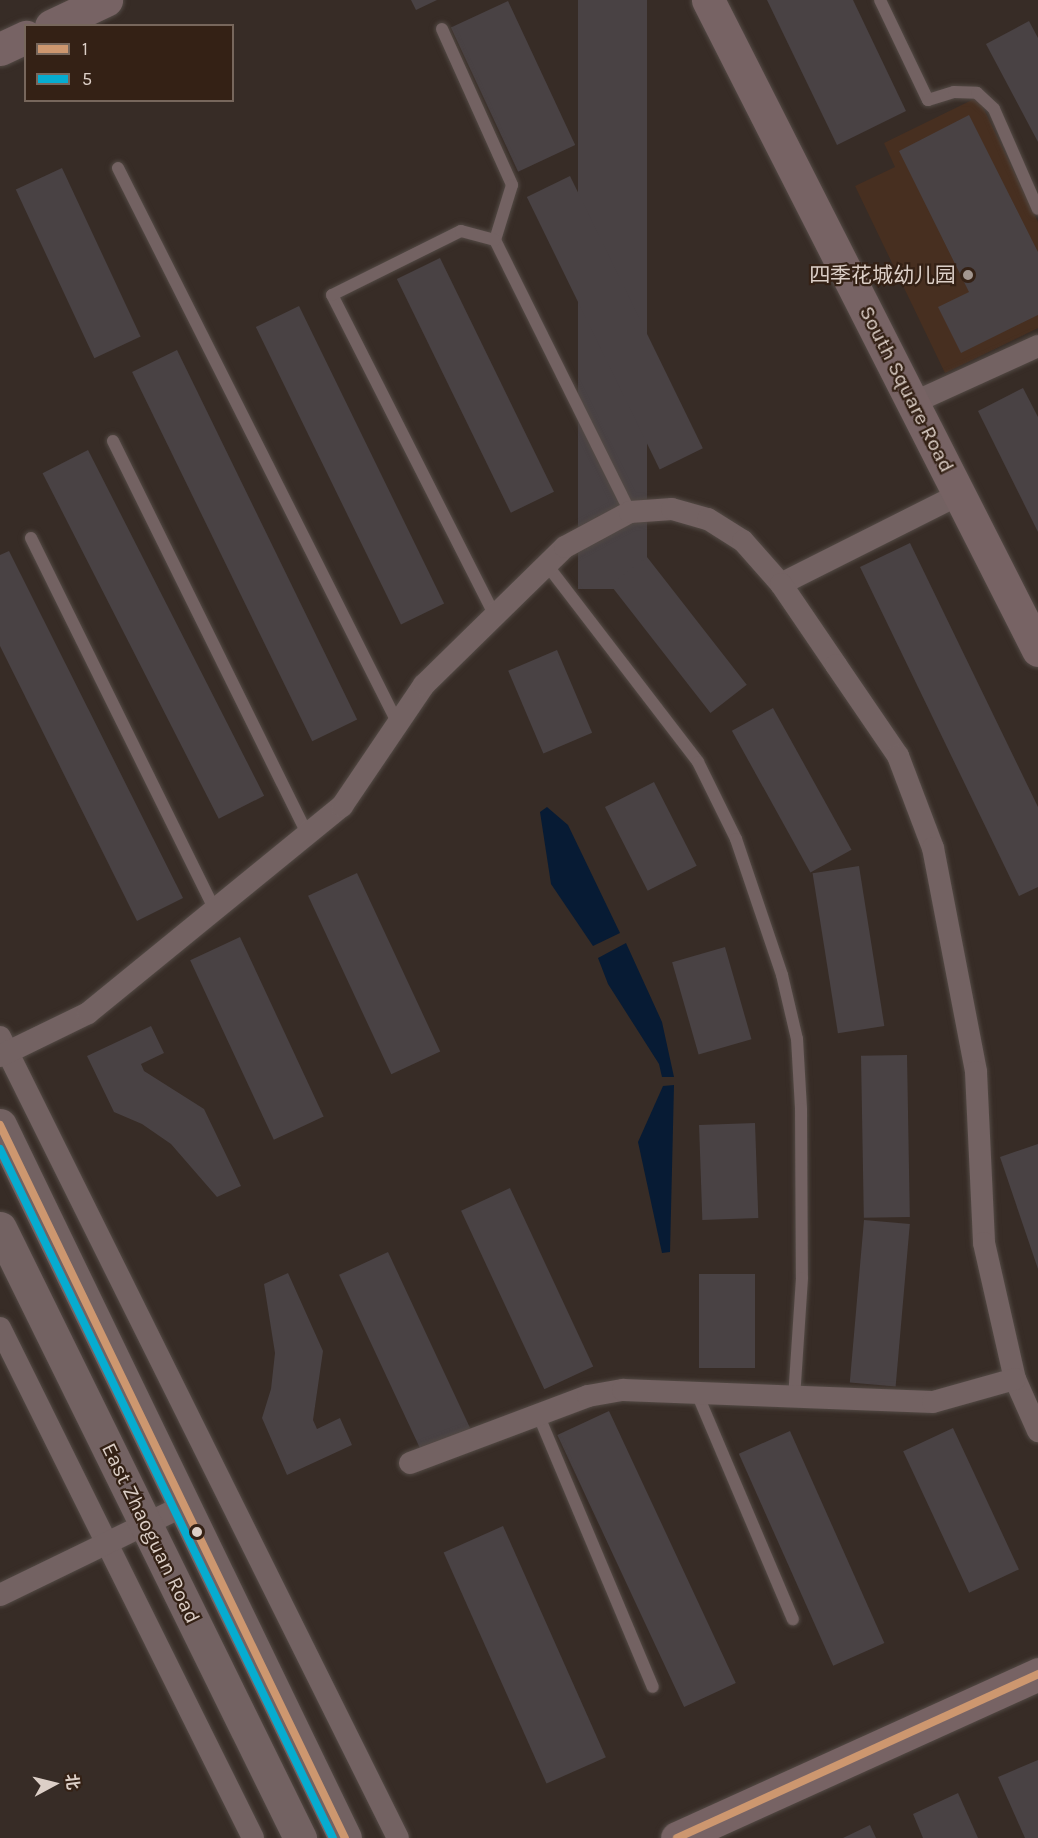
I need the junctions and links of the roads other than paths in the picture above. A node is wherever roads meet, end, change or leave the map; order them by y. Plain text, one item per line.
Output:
1 (106, 0) edge
2 (708, 0) edge
3 (880, 0) edge
4 (55, 24) edge
5 (442, 28) dead end
6 (24, 38) edge
7 (0, 49) edge
8 (118, 168) dead end
9 (1038, 208) edge
10 (495, 240) junction
11 (1038, 346) edge
12 (915, 402) junction
13 (113, 441) dead end
14 (960, 494) junction
15 (630, 512) junction
16 (31, 538) dead end
17 (547, 565) junction
18 (781, 584) junction
19 (495, 616) junction
20 (1038, 650) edge
21 (398, 724) junction
22 (308, 835) junction
23 (214, 909) junction
24 (2, 1048) edge
25 (0, 1125) edge
26 (0, 1228) edge
27 (0, 1328) edge
28 (1015, 1379) junction
29 (696, 1390) junction
30 (794, 1397) junction
31 (538, 1414) junction
32 (1038, 1431) edge
33 (410, 1463) dead end
34 (187, 1504) junction
35 (147, 1524) junction
36 (106, 1543) junction
37 (0, 1595) edge
38 (793, 1619) dead end
39 (1038, 1674) edge
40 (653, 1687) dead end
41 (253, 1838) edge
42 (300, 1838) edge
43 (345, 1838) edge
44 (398, 1838) edge
45 (677, 1838) edge

1 - 4 street
2 - 12 street, South Square Road
3 - 9 lane
5 - 10 lane
6 - 7 street
8 - 21 lane
10 - 15 lane
10 - 19 lane
11 - 12 street
12 - 14 street, South Square Road
13 - 22 lane
14 - 18 street
14 - 20 street, South Square Road
15 - 17 street
15 - 18 street
16 - 23 lane
17 - 19 street
17 - 30 lane
18 - 28 street
19 - 21 street
21 - 22 street
22 - 23 street
23 - 24 street
24 - 44 street
25 - 34 main road, East Zhaoguan Road
26 - 35 main road, East Zhaoguan Road
27 - 36 street
28 - 30 street
28 - 32 street
29 - 30 street
29 - 31 street
29 - 38 lane
31 - 33 street
31 - 40 lane
34 - 35 street
34 - 43 main road, East Zhaoguan Road
35 - 36 street
35 - 42 main road, East Zhaoguan Road
36 - 37 street
36 - 41 street
39 - 45 street

